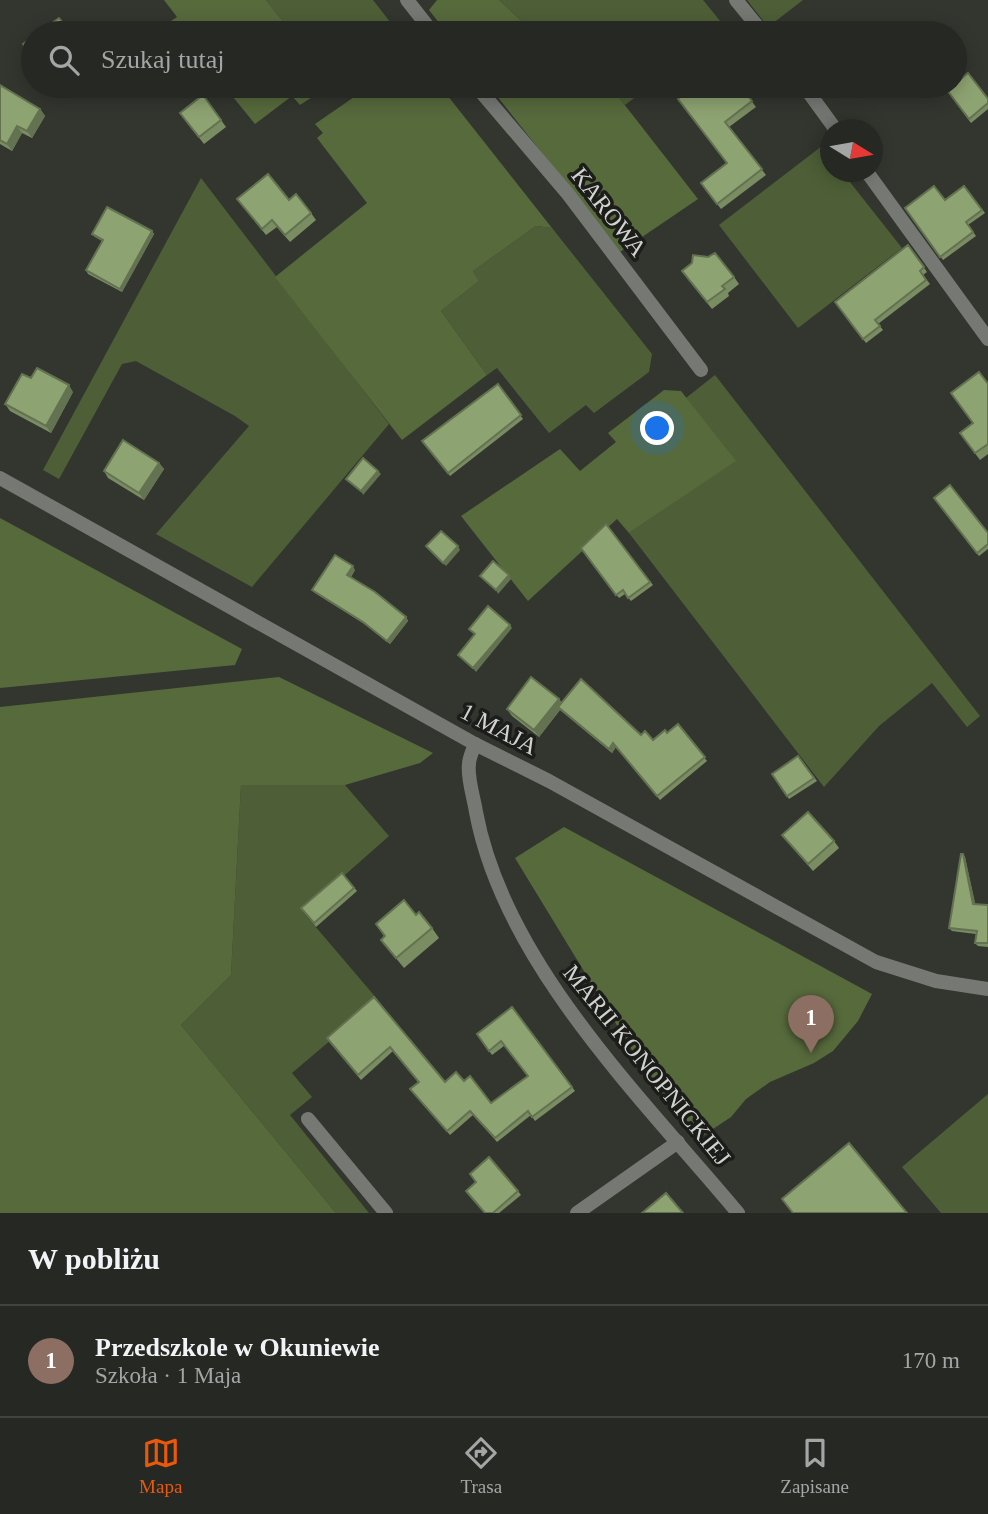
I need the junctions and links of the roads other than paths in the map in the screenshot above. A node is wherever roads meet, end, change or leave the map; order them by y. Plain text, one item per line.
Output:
1 (407, 0) edge
2 (736, 0) edge
3 (424, 21) edge
4 (753, 21) edge
5 (486, 98) edge
6 (813, 98) edge
7 (828, 119) edge
8 (874, 182) edge
9 (988, 339) edge
10 (701, 370) dead end
11 (0, 478) edge
12 (475, 744) junction
13 (988, 989) edge
14 (308, 1119) dead end
15 (678, 1142) junction
16 (386, 1213) edge
17 (577, 1213) edge
18 (738, 1213) edge

1 - 3 street
2 - 4 street
5 - 10 street, KAROWA
6 - 7 street
8 - 9 street
11 - 12 street, 1 MAJA
12 - 13 street, 1 MAJA
12 - 15 street, MARII KONOPNICKIEJ
14 - 16 street
15 - 17 street
15 - 18 street, MARII KONOPNICKIEJ

